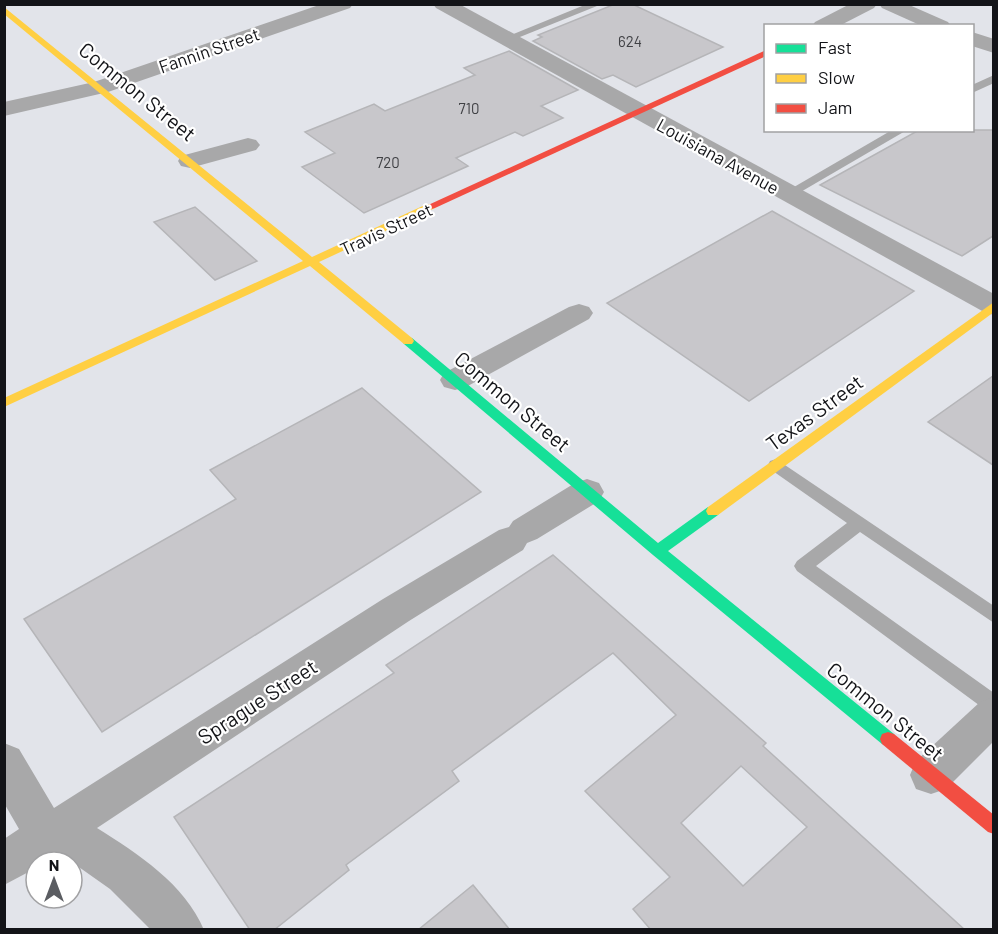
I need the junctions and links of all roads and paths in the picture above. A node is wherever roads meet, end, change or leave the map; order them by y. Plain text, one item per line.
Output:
1 (343, 4) edge
2 (443, 4) edge
3 (597, 4) edge
4 (867, 4) edge
5 (889, 4) edge
6 (4, 9) edge
7 (826, 24) edge
8 (936, 24) edge
9 (506, 39) junction
10 (974, 39) edge
11 (993, 47) edge
12 (764, 52) edge
13 (81, 71) junction
14 (993, 78) edge
15 (100, 87) junction
16 (974, 89) edge
17 (4, 97) edge
18 (4, 109) edge
19 (637, 111) junction
20 (896, 132) edge
21 (248, 145) dead end
22 (190, 161) junction
23 (788, 194) junction
24 (312, 263) junction
25 (993, 306) edge
26 (579, 313) dead end
27 (455, 380) junction
28 (4, 403) edge
29 (776, 465) junction
30 (587, 492) junction
31 (859, 523) junction
32 (658, 551) junction
33 (993, 616) edge
34 (993, 705) edge
35 (993, 714) edge
36 (4, 762) edge
37 (931, 775) junction
38 (993, 826) edge
39 (53, 833) junction
40 (4, 864) edge
41 (181, 930) edge

1 - 15 street, Fannin Street
2 - 9 street, Louisiana Avenue
3 - 9 lane
4 - 7 street
5 - 8 street
6 - 13 main road, Common Street
9 - 19 street, Louisiana Avenue
10 - 11 street
12 - 19 main road, Travis Street
13 - 15 main road, Common Street
13 - 17 street
14 - 16 lane
15 - 18 street, Fannin Street
15 - 22 main road, Common Street
19 - 23 street, Louisiana Avenue
19 - 24 main road, Travis Street
20 - 23 lane
21 - 22 street
22 - 24 main road, Common Street
23 - 25 street, Louisiana Avenue
24 - 27 main road, Common Street
24 - 28 main road, Travis Street
25 - 29 main road, Texas Street
26 - 27 street
27 - 30 main road, Common Street
29 - 31 lane
29 - 32 main road, Texas Street
30 - 32 main road, Common Street
30 - 39 street, Sprague Street
31 - 33 lane
31 - 34 lane
32 - 37 main road, Common Street
35 - 37 street
36 - 39 street
37 - 38 main road, Common Street
39 - 40 street, Sprague Street
39 - 41 street

